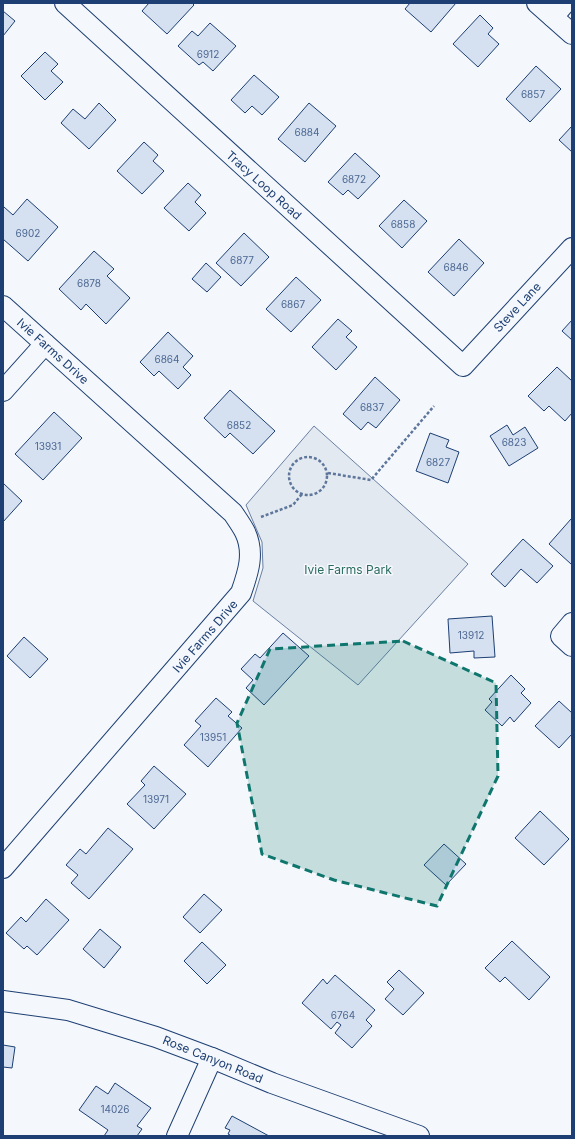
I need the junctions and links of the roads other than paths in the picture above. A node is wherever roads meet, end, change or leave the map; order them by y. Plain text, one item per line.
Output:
1 (537, 3) edge
2 (71, 5) edge
3 (559, 10) edge
4 (572, 34) edge
5 (572, 248) edge
6 (3, 306) edge
7 (45, 344) junction
8 (463, 366) joint
9 (3, 391) edge
10 (3, 868) edge
11 (3, 1001) edge
12 (212, 1058) junction
13 (177, 1136) edge
14 (419, 1136) edge

1 - 3 street
2 - 8 street, Tracy Loop Road
3 - 4 street
5 - 8 street, Steve Lane
6 - 7 street, Ivie Farms Drive
7 - 9 street
7 - 10 street, Ivie Farms Drive
11 - 12 street, Rose Canyon Road
12 - 13 street
12 - 14 street, Rose Canyon Road

